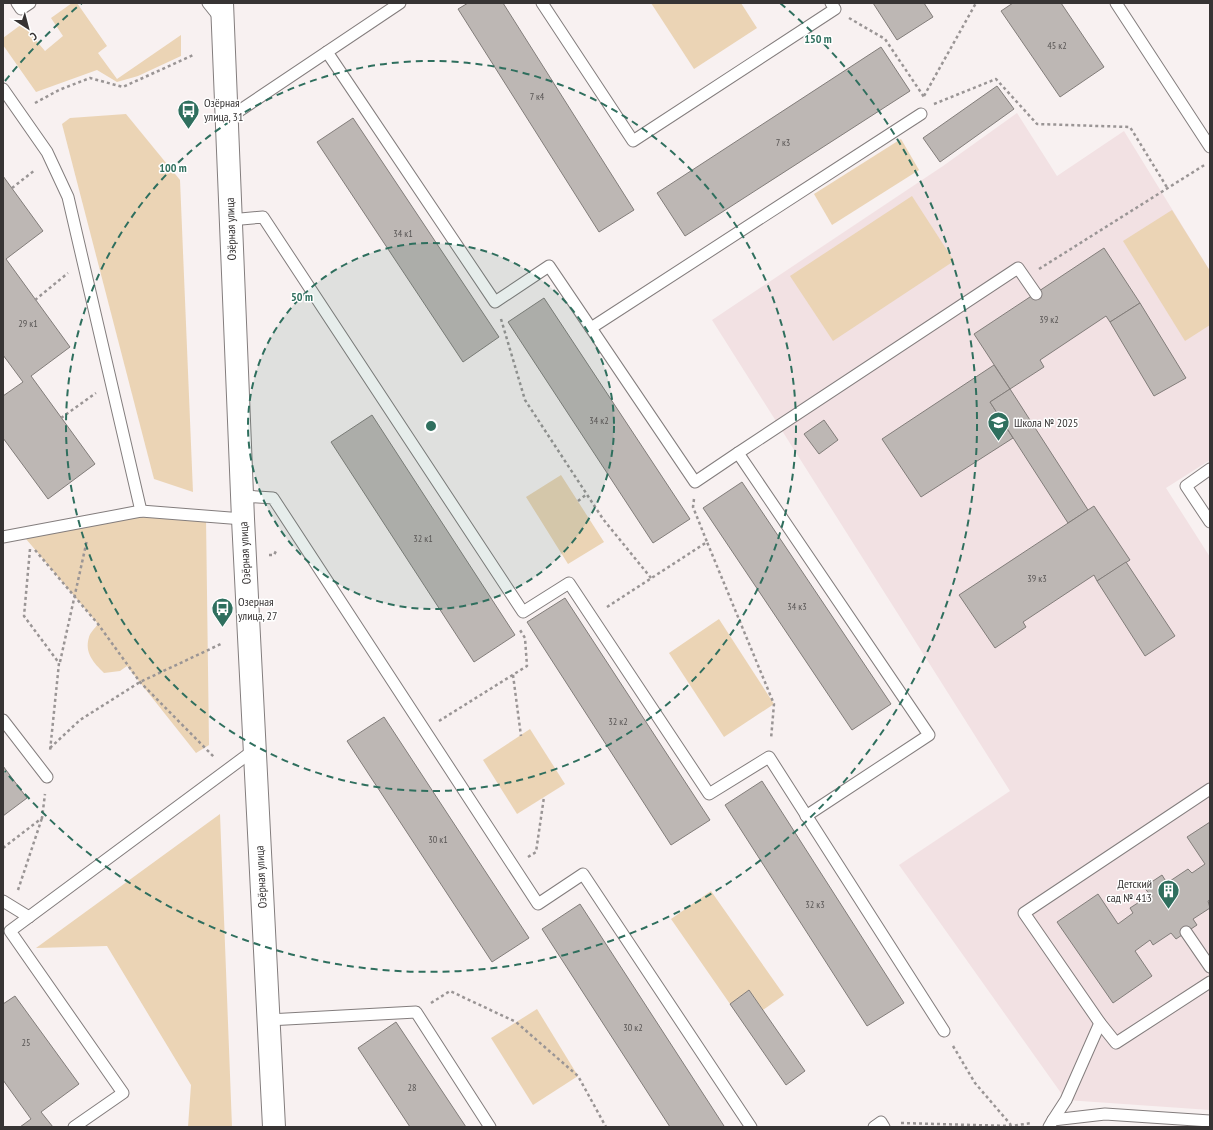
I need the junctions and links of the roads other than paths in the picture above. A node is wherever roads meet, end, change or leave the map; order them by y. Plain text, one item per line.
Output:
1 (17, 3) edge
2 (30, 3) edge
3 (208, 3) edge
4 (400, 3) edge
5 (542, 3) edge
6 (1116, 3) edge
7 (833, 6) edge
8 (223, 13) edge
9 (327, 52) junction
10 (3, 89) edge
11 (921, 114) road end
12 (227, 119) junction
13 (1210, 147) edge
14 (230, 220) junction
15 (1036, 294) dead end
16 (591, 328) junction
17 (738, 453) junction
18 (1210, 470) edge
19 (243, 496) junction
20 (141, 511) junction
21 (243, 519) junction
22 (1210, 522) edge
23 (5, 534) edge
24 (3, 720) edge
25 (254, 750) junction
26 (47, 777) road end
27 (1210, 789) edge
28 (806, 816) junction
29 (8, 904) edge
30 (29, 917) junction
31 (1186, 932) dead end
32 (7, 933) edge
33 (1210, 967) edge
34 (1210, 982) edge
35 (268, 1020) junction
36 (1100, 1023) junction
37 (944, 1031) road end
38 (1210, 1121) edge
39 (1051, 1123) edge
40 (74, 1127) edge
41 (274, 1127) edge
42 (490, 1127) edge
43 (751, 1127) edge

1 - 2 lane
3 - 8 lane
4 - 9 lane
5 - 7 lane
6 - 13 lane
8 - 12 street, Озёрная улица
9 - 12 lane
9 - 16 lane
10 - 20 lane
11 - 16 lane
12 - 14 street, Озёрная улица
14 - 19 street, Озёрная улица
14 - 28 lane
15 - 17 lane
16 - 17 lane
17 - 28 lane
18 - 22 lane
19 - 21 street, Озёрная улица
19 - 43 lane
20 - 21 lane
20 - 23 lane
21 - 25 street, Озёрная улица
24 - 26 lane
25 - 30 lane
25 - 35 street, Озёрная улица
27 - 36 lane
28 - 37 lane
29 - 30 lane
30 - 32 lane
31 - 33 lane
32 - 40 lane
34 - 36 lane
35 - 41 street, Озёрная улица
35 - 42 lane
36 - 39 lane
38 - 39 lane

